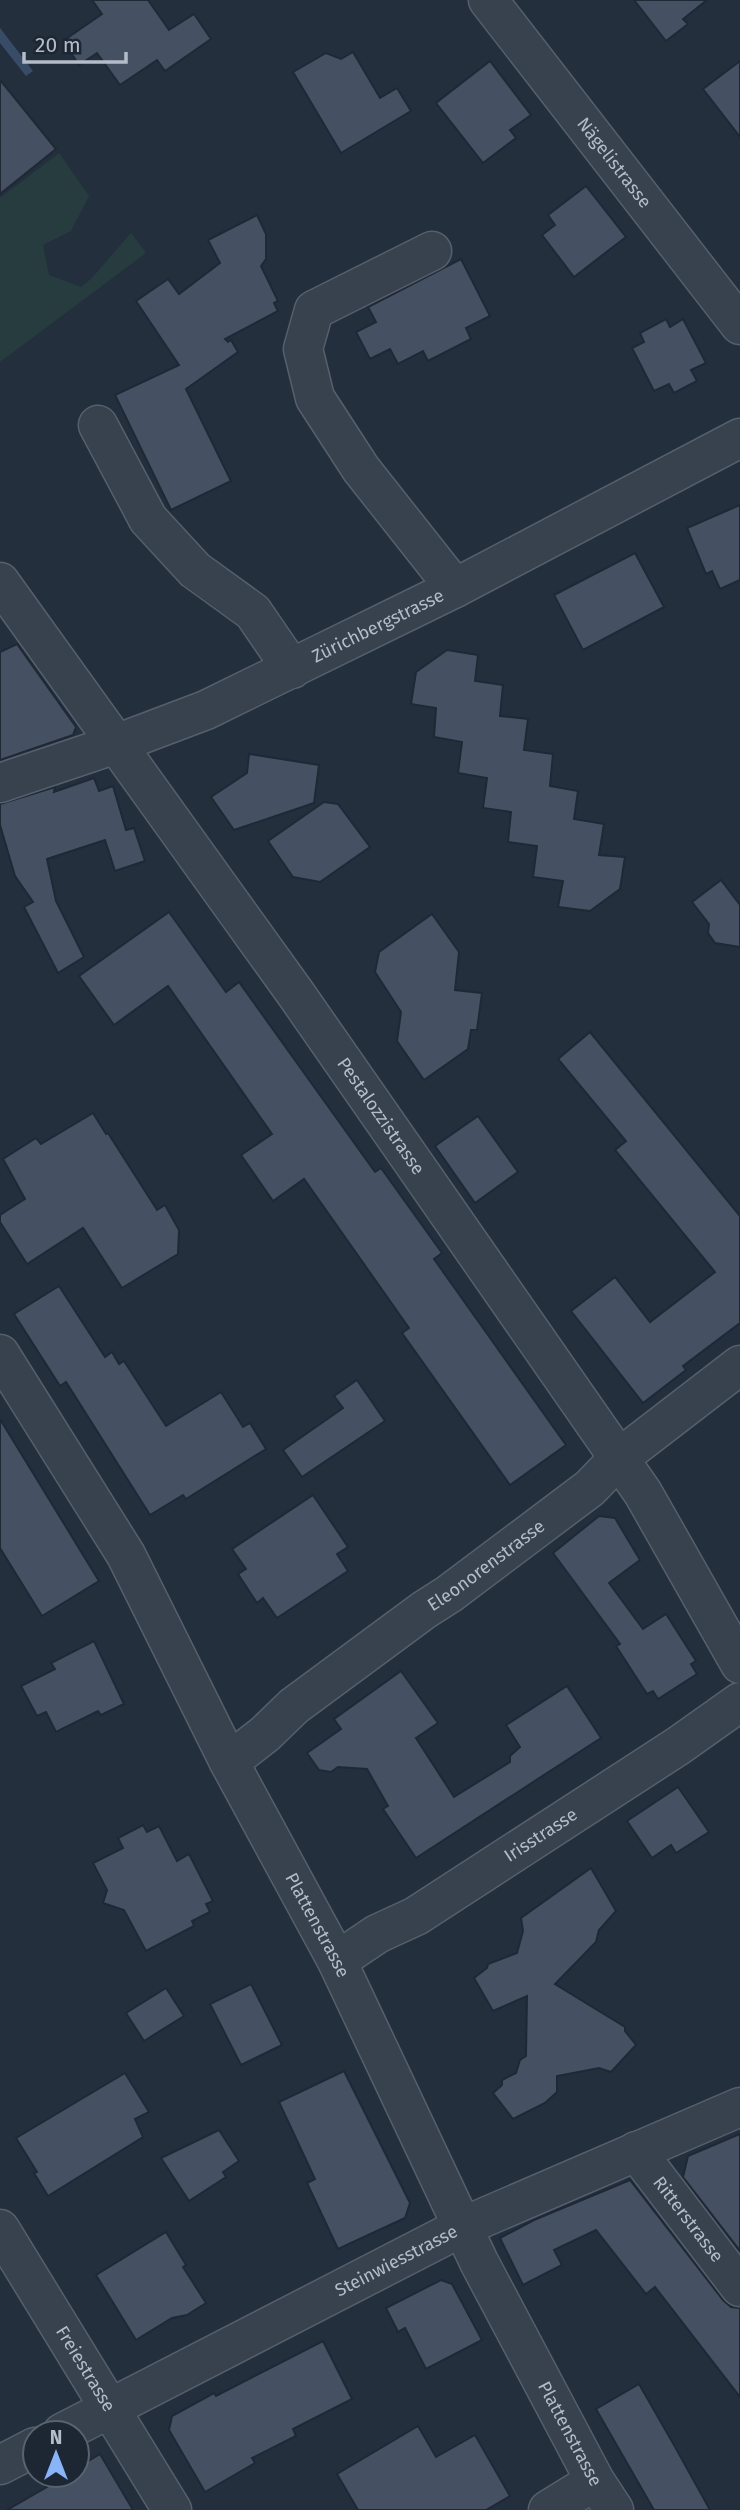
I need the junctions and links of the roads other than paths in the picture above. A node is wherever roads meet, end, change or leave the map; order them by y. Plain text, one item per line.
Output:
1 (488, 0) edge
2 (432, 251) dead end
3 (740, 325) edge
4 (97, 425) dead end
5 (740, 438) edge
6 (0, 582) edge
7 (455, 588) junction
8 (292, 669) junction
9 (116, 744) junction
10 (0, 783) edge
11 (0, 1354) edge
12 (740, 1365) edge
13 (618, 1460) junction
14 (740, 1664) edge
15 (740, 1702) edge
16 (229, 1762) junction
17 (337, 1961) junction
18 (740, 2107) edge
19 (636, 2151) junction
20 (462, 2227) junction
21 (0, 2229) edge
22 (740, 2287) edge
23 (110, 2409) junction
24 (90, 2419) edge
25 (21, 2454) edge
26 (0, 2465) edge
27 (604, 2496) edge
28 (172, 2510) edge
29 (548, 2510) edge

1 - 3 street, Nägelistrasse
2 - 7 street
4 - 8 street
5 - 7 street, Zürichbergstrasse
6 - 9 street, Pestalozzistrasse
7 - 8 street, Zürichbergstrasse
8 - 9 street, Zürichbergstrasse
9 - 10 street, Zürichbergstrasse
9 - 13 street, Pestalozzistrasse
11 - 16 street, Plattenstrasse
12 - 13 street, Eleonorenstrasse
13 - 14 street, Pestalozzistrasse
13 - 16 street, Eleonorenstrasse
15 - 17 street, Irisstrasse
16 - 17 street, Plattenstrasse
17 - 20 street, Plattenstrasse
18 - 19 street, Steinwiesstrasse
19 - 20 street, Steinwiesstrasse
19 - 22 street, Ritterstrasse
20 - 23 street, Steinwiesstrasse
20 - 27 street, Plattenstrasse
21 - 23 street, Freiestrasse
23 - 24 street, Steinwiesstrasse
23 - 28 street, Freiestrasse
25 - 26 street
27 - 29 street

